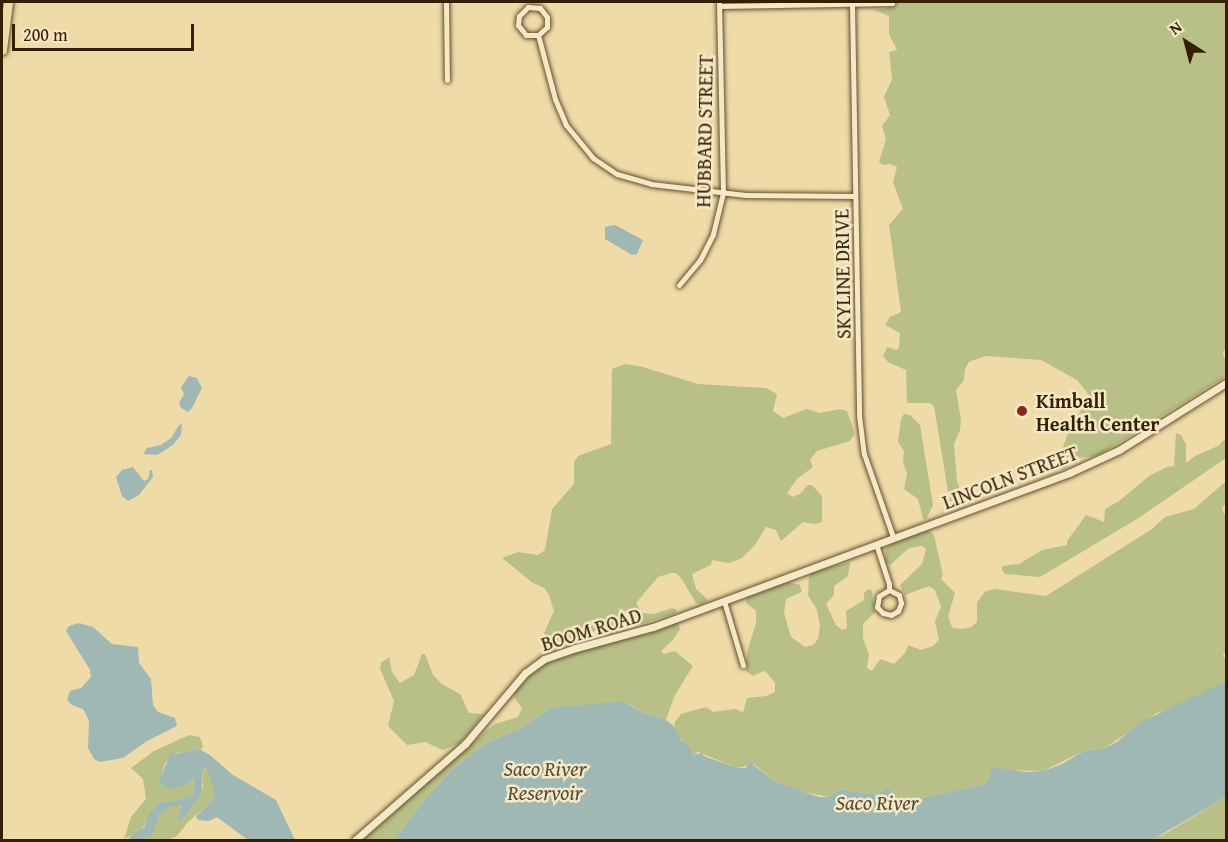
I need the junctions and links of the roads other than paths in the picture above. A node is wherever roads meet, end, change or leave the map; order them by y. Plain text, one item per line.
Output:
1 (8, 2) edge
2 (446, 2) edge
3 (892, 3) dead end
4 (719, 4) edge
5 (852, 5) junction
6 (538, 36) junction
7 (2, 50) edge
8 (447, 80) dead end
9 (723, 193) junction
10 (855, 196) junction
11 (679, 285) dead end
12 (1227, 383) edge
13 (893, 537) junction
14 (876, 544) junction
15 (889, 590) junction
16 (724, 601) junction
17 (743, 665) dead end
18 (355, 840) edge

1 - 7 highway
2 - 8 street
3 - 5 street
4 - 5 street
4 - 9 street, HUBBARD STREET
5 - 10 street, SKYLINE DRIVE
6 - 6 street
6 - 9 street
9 - 10 street
9 - 11 street, HUBBARD STREET
10 - 13 street, SKYLINE DRIVE
12 - 13 street, LINCOLN STREET
13 - 14 street, BOOM ROAD
14 - 15 street
14 - 16 street, BOOM ROAD
15 - 15 street
16 - 17 street
16 - 18 street, BOOM ROAD

